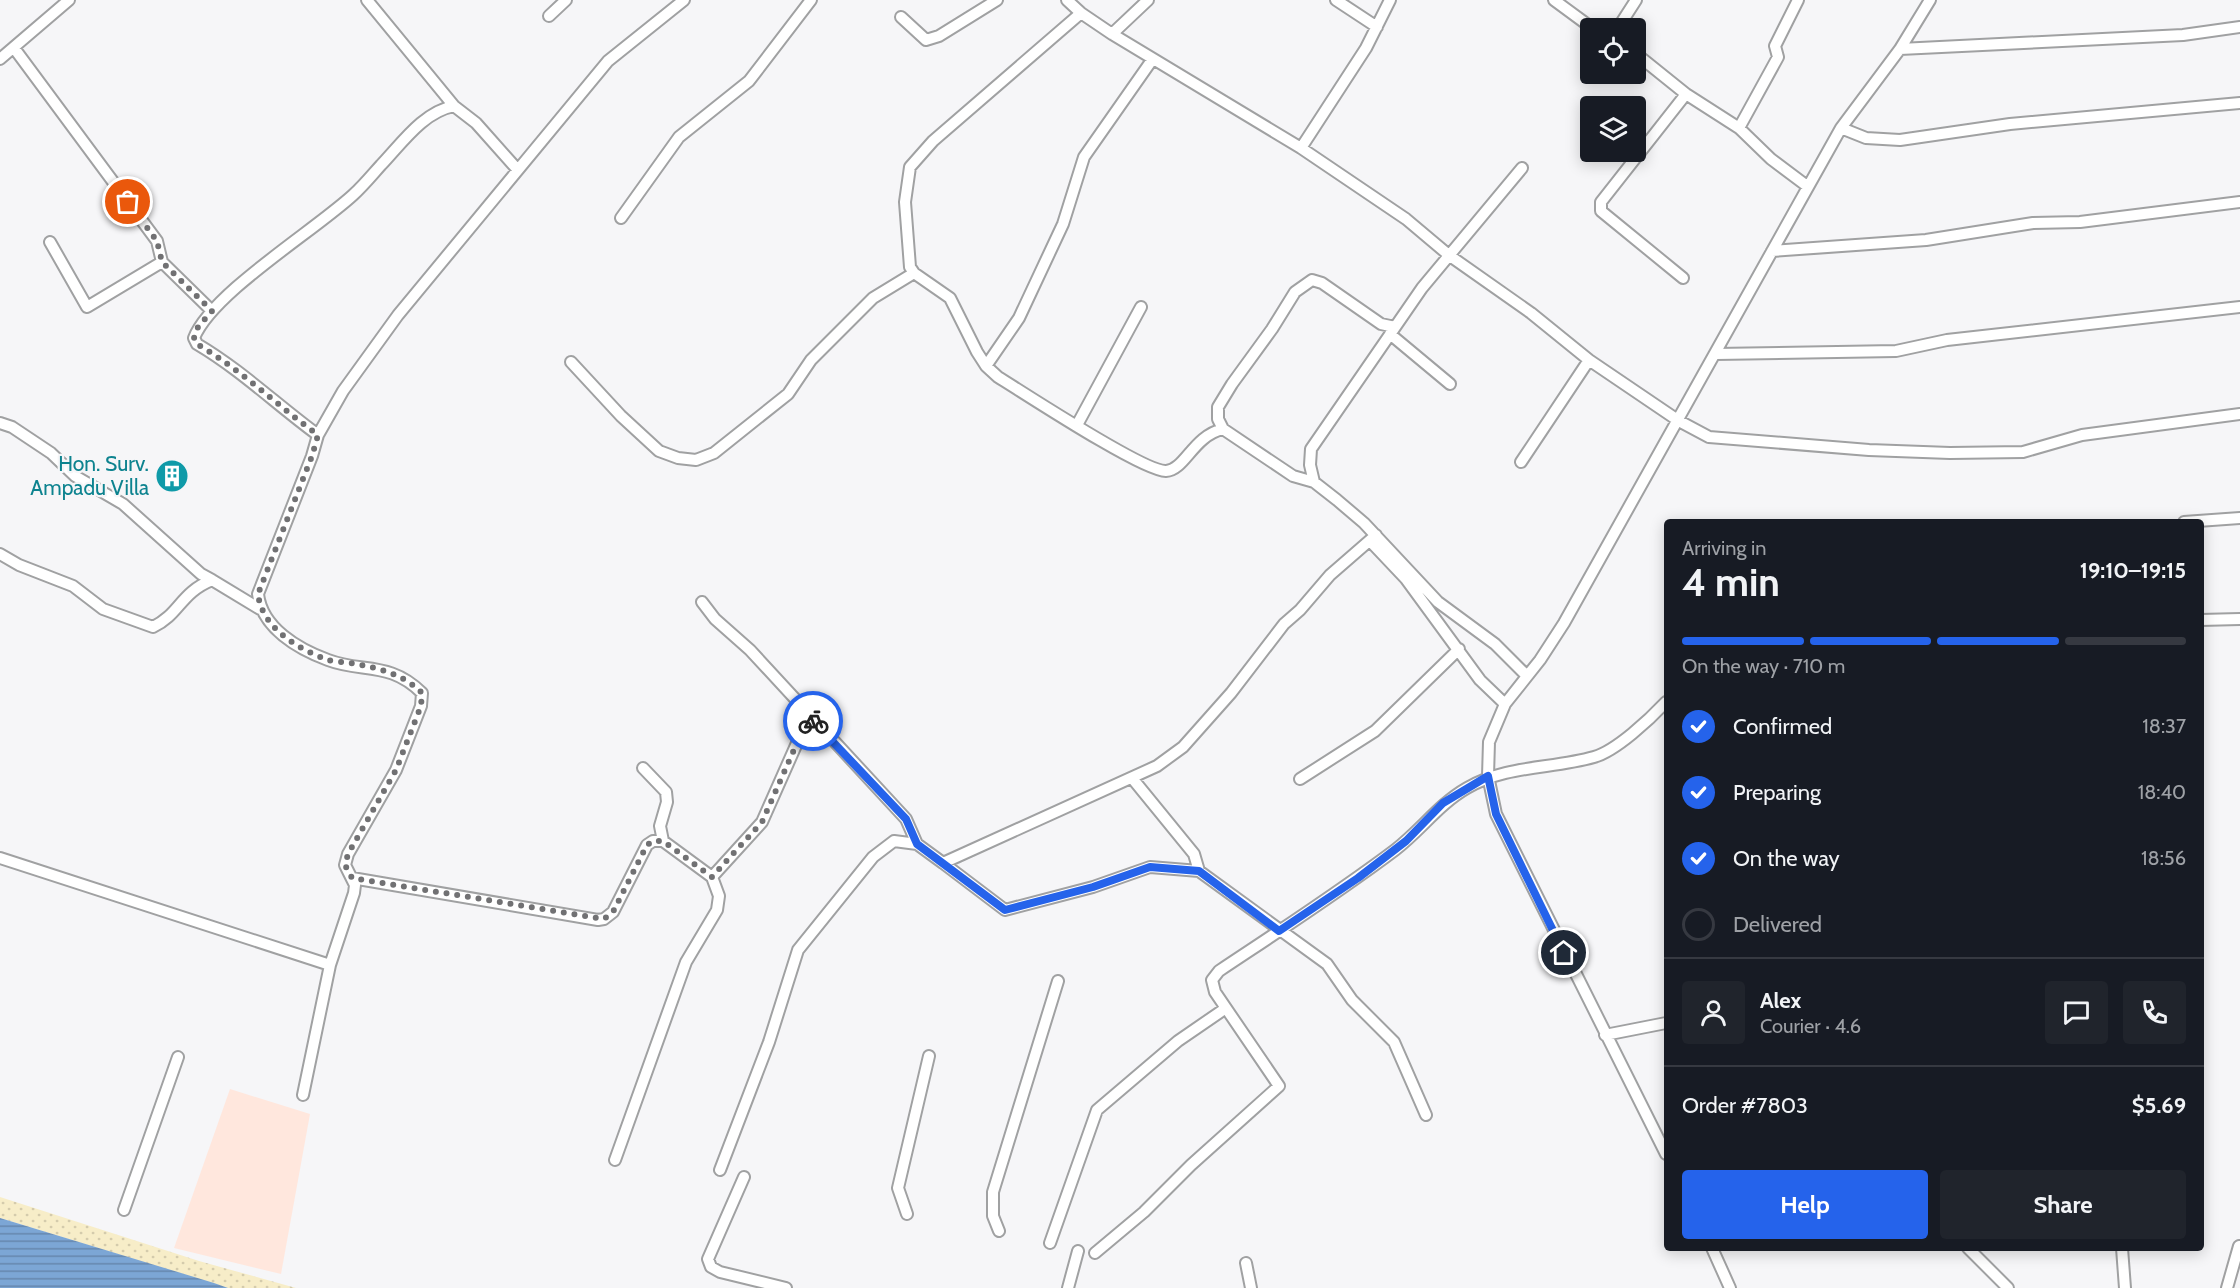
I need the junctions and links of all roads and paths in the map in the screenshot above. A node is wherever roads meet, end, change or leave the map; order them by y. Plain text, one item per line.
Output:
1 (69, 0) edge
2 (367, 0) edge
3 (566, 0) edge
4 (684, 0) edge
5 (811, 0) edge
6 (997, 0) edge
7 (1067, 0) edge
8 (1148, 0) edge
9 (1336, 0) edge
10 (1390, 0) edge
11 (1554, 0) edge
12 (1636, 0) edge
13 (1798, 0) edge
14 (1930, 0) edge
15 (1081, 13) junction
16 (549, 16) dead end
17 (901, 17) dead end
18 (1624, 18) edge
19 (1580, 19) edge
20 (1377, 27) junction
21 (2240, 27) edge
22 (1112, 34) junction
23 (14, 48) junction
24 (1900, 49) junction
25 (0, 59) edge
26 (1152, 60) junction
27 (1646, 61) edge
28 (1686, 94) junction
29 (2240, 103) edge
30 (454, 106) junction
31 (1739, 128) junction
32 (1841, 128) junction
33 (1301, 148) junction
34 (1522, 168) dead end
35 (517, 169) junction
36 (1807, 186) junction
37 (2240, 202) edge
38 (621, 218) dead end
39 (50, 242) dead end
40 (1772, 251) junction
41 (1450, 255) junction
42 (162, 262) junction
43 (914, 273) junction
44 (1683, 278) dead end
45 (1141, 307) dead end
46 (2240, 307) edge
47 (212, 311) junction
48 (1393, 330) junction
49 (1716, 354) junction
50 (1589, 360) junction
51 (571, 362) dead end
52 (986, 366) junction
53 (1450, 384) dead end
54 (2240, 414) edge
55 (1679, 421) junction
56 (0, 423) edge
57 (1077, 425) junction
58 (1223, 429) junction
59 (318, 435) junction
60 (1521, 462) dead end
61 (1314, 483) junction
62 (2240, 518) edge
63 (2204, 521) edge
64 (1374, 539) junction
65 (0, 554) edge
66 (212, 580) junction
67 (702, 602) dead end
68 (260, 609) junction
69 (2240, 619) edge
70 (2204, 620) edge
71 (1459, 649) junction
72 (1526, 675) junction
73 (1505, 704) junction
74 (1664, 704) edge
75 (809, 716) junction
76 (643, 768) dead end
77 (1488, 776) junction
78 (1132, 778) junction
79 (1300, 780) dead end
80 (663, 841) junction
81 (917, 844) junction
82 (0, 858) edge
83 (943, 863) junction
84 (1199, 871) junction
85 (712, 877) junction
86 (352, 878) junction
87 (1279, 931) junction
88 (330, 965) junction
89 (1058, 981) dead end
90 (1226, 1008) junction
91 (1664, 1023) edge
92 (1605, 1035) junction
93 (929, 1056) dead end
94 (178, 1057) dead end
95 (303, 1095) dead end
96 (1426, 1115) dead end
97 (1664, 1150) edge
98 (615, 1161) dead end
99 (720, 1170) dead end
100 (744, 1177) dead end
101 (124, 1210) dead end
102 (907, 1214) dead end
103 (999, 1231) dead end
104 (1050, 1243) dead end
105 (2239, 1246) edge
106 (1078, 1251) dead end
107 (1713, 1251) edge
108 (1971, 1251) edge
109 (2122, 1251) edge
110 (1095, 1253) dead end
111 (1246, 1263) dead end
112 (786, 1288) edge
113 (1068, 1288) edge
114 (1251, 1288) edge
115 (1730, 1288) edge
116 (2008, 1288) edge
117 (2125, 1288) edge
118 (2227, 1288) edge

1 - 23 street
2 - 30 street
3 - 16 street
4 - 35 street
5 - 38 street
6 - 17 street
7 - 15 street
8 - 22 street
9 - 20 street
10 - 20 street
11 - 19 street
12 - 18 street
13 - 31 street
14 - 24 street
15 - 22 street
15 - 43 street
20 - 33 street
21 - 24 street
22 - 26 street
23 - 25 street
23 - 42 street
24 - 32 street
26 - 33 street
26 - 52 street
27 - 28 street
28 - 31 street
28 - 44 street
29 - 32 street
30 - 35 street
30 - 47 street
31 - 36 street
32 - 36 street
33 - 41 street
34 - 41 street
35 - 59 street
36 - 40 street
37 - 40 street
39 - 42 street
40 - 49 street
41 - 48 street
41 - 50 street
42 - 47 street
43 - 51 street
43 - 52 street
45 - 57 street
46 - 49 street
47 - 59 street
48 - 53 street
48 - 58 street
48 - 61 street
49 - 55 street
50 - 55 street
50 - 60 street
52 - 57 street
54 - 55 street
55 - 72 street
56 - 66 street
57 - 58 street
58 - 61 street
59 - 68 street
61 - 64 street
62 - 63 street
64 - 71 street
64 - 72 street
64 - 78 street
65 - 66 street
66 - 68 street
67 - 75 street
68 - 86 street
69 - 70 street
71 - 73 street
71 - 79 street
72 - 73 street
73 - 77 street
74 - 77 street
75 - 81 street
75 - 85 street
76 - 80 street
77 - 87 street
77 - 92 street
78 - 83 street
78 - 84 street
80 - 85 street
80 - 86 street
81 - 83 street
81 - 99 street
82 - 88 street
83 - 84 street
84 - 87 street
85 - 98 street
86 - 88 street
87 - 90 street
87 - 96 street
88 - 95 street
89 - 103 street
90 - 104 street
90 - 110 street
91 - 92 street
92 - 97 street
93 - 102 street
94 - 101 street
100 - 112 street
105 - 118 street
106 - 113 street
107 - 115 street
108 - 116 street
109 - 117 street
111 - 114 street

